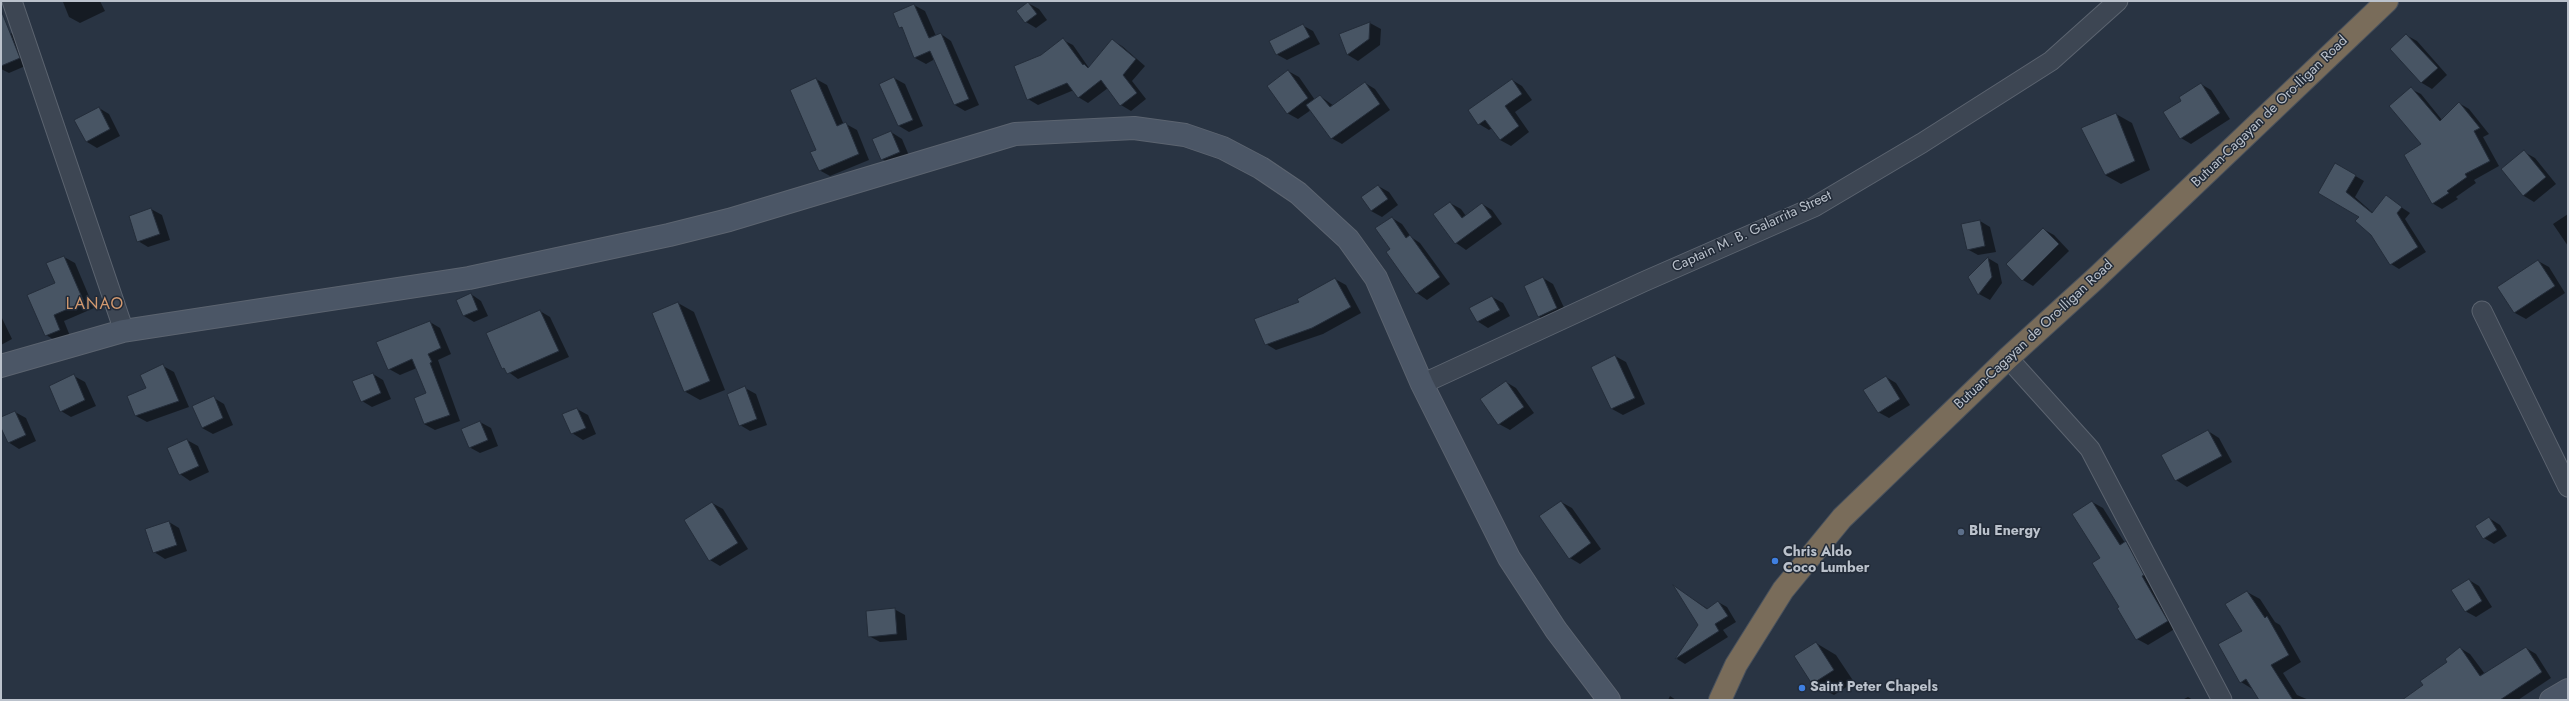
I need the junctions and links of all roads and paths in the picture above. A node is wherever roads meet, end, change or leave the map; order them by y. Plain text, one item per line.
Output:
1 (12, 1) edge
2 (2118, 1) edge
3 (2387, 1) edge
4 (2482, 311) dead end
5 (124, 331) junction
6 (2008, 358) junction
7 (1, 366) edge
8 (1422, 384) junction
9 (2568, 487) edge
10 (2568, 690) edge
11 (1608, 700) edge
12 (1720, 700) edge
13 (2222, 700) edge
14 (2551, 700) edge

1 - 5 street
2 - 8 street, Captain M. B. Galarrita Street
3 - 6 highway, Butuan-Cagayan de Oro-Iligan Road
4 - 9 street
5 - 7 street
5 - 8 street
6 - 12 highway, Butuan-Cagayan de Oro-Iligan Road
6 - 13 street
8 - 11 street
10 - 14 street

